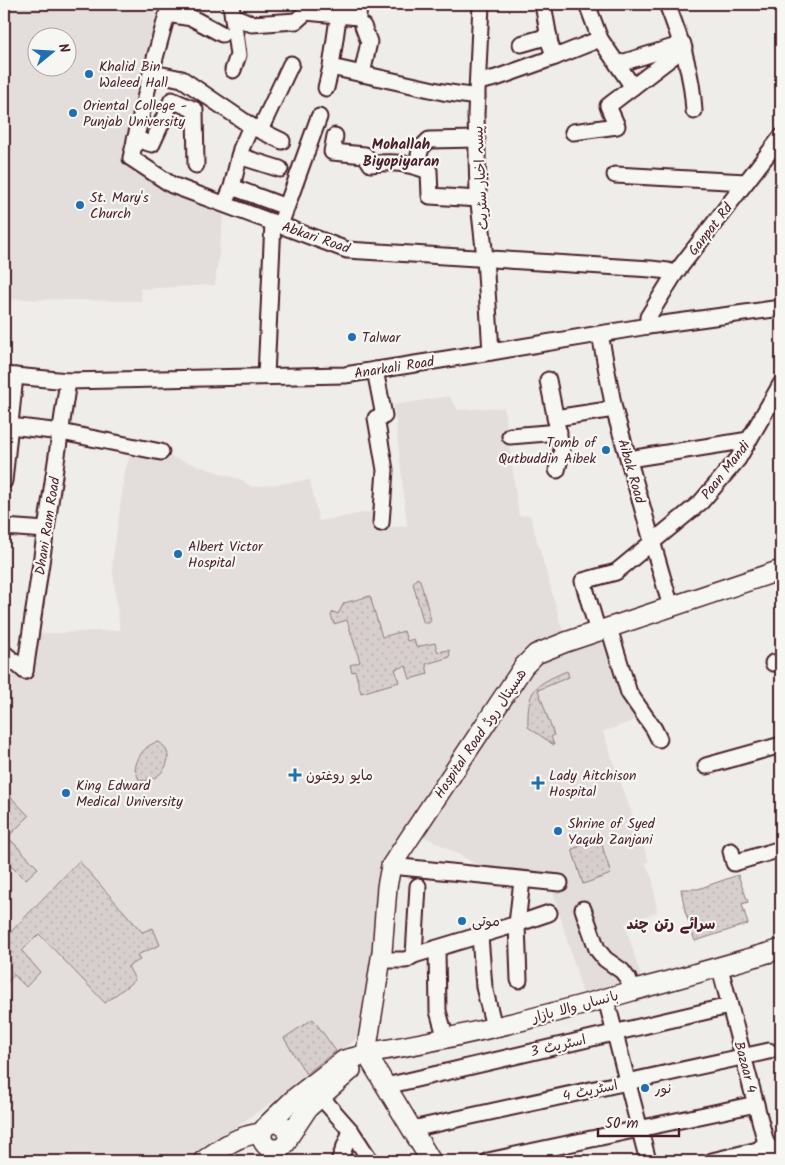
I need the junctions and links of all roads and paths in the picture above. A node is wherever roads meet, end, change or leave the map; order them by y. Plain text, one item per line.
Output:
1 (358, 4) edge
2 (481, 4) edge
3 (543, 4) edge
4 (587, 4) edge
5 (667, 4) edge
6 (169, 9) edge
7 (232, 10) edge
8 (337, 24) dead end
9 (364, 26) dead end
10 (222, 34) dead end
11 (549, 36) junction
12 (600, 39) junction
13 (521, 44) dead end
14 (683, 46) junction
15 (555, 57) junction
16 (291, 64) dead end
17 (618, 64) junction
18 (331, 66) junction
19 (233, 70) dead end
20 (164, 74) dead end
21 (362, 74) junction
22 (633, 87) junction
23 (326, 88) dead end
24 (477, 89) junction
25 (694, 111) dead end
26 (320, 117) dead end
27 (256, 128) junction
28 (573, 132) dead end
29 (335, 136) dead end
30 (781, 137) edge
31 (135, 139) junction
32 (477, 140) junction
33 (282, 141) dead end
34 (239, 156) junction
35 (196, 164) dead end
36 (416, 166) junction
37 (280, 168) dead end
38 (615, 175) dead end
39 (746, 182) junction
40 (232, 187) junction
41 (479, 198) junction
42 (225, 204) junction
43 (286, 207) junction
44 (277, 224) junction
45 (485, 258) junction
46 (674, 275) junction
47 (781, 308) edge
48 (648, 326) junction
49 (600, 334) junction
50 (491, 352) junction
51 (375, 370) junction
52 (10, 376) edge
53 (266, 376) junction
54 (548, 380) dead end
55 (68, 381) junction
56 (781, 384) edge
57 (614, 409) junction
58 (557, 425) junction
59 (10, 426) junction
60 (61, 432) junction
61 (510, 436) dead end
62 (749, 440) junction
63 (6, 446) edge
64 (161, 452) dead end
65 (629, 459) junction
66 (557, 470) dead end
67 (4, 481) edge
68 (381, 523) dead end
69 (4, 527) edge
70 (46, 530) junction
71 (652, 543) junction
72 (781, 570) edge
73 (671, 607) junction
74 (604, 630) junction
75 (4, 653) edge
76 (659, 739) dead end
77 (781, 745) edge
78 (706, 766) dead end
79 (781, 849) edge
80 (731, 852) dead end
81 (391, 866) junction
82 (522, 880) junction
83 (560, 884) dead end
84 (418, 886) dead end
85 (583, 909) dead end
86 (549, 913) dead end
87 (517, 924) junction
88 (480, 936) junction
89 (437, 948) junction
90 (781, 949) edge
91 (414, 956) junction
92 (381, 960) junction
93 (720, 968) junction
94 (519, 980) dead end
95 (633, 991) junction
96 (606, 999) junction
97 (729, 1006) junction
98 (494, 1027) junction
99 (615, 1031) junction
100 (446, 1039) junction
101 (769, 1051) dead end
102 (363, 1054) junction
103 (743, 1056) junction
104 (627, 1082) junction
105 (386, 1086) junction
106 (320, 1096) junction
107 (756, 1104) junction
108 (265, 1129) junction
109 (412, 1129) junction
110 (639, 1129) junction
111 (351, 1131) junction
112 (284, 1149) edge
113 (762, 1152) edge
114 (370, 1160) dead end
115 (781, 1160) edge
116 (203, 1161) edge
117 (339, 1161) edge
118 (431, 1161) edge
119 (488, 1161) edge
120 (648, 1161) edge
121 (712, 1161) edge

1 - 7 street
2 - 24 street, پیسہ اخبار سٹریٹ
3 - 11 street
4 - 12 street
5 - 14 street
6 - 10 street
6 - 31 street, Abkari Road
7 - 19 street
8 - 18 street
9 - 21 street
11 - 13 street
11 - 15 street
12 - 15 street
12 - 17 street
14 - 17 street
14 - 22 street
14 - 25 street
15 - 24 street
16 - 27 street
17 - 22 street
18 - 21 street
18 - 23 street
20 - 27 street
21 - 24 street
22 - 28 street
24 - 32 street, پیسہ اخبار سٹریٹ
26 - 43 street
27 - 33 street
27 - 34 street
29 - 36 street
30 - 39 street, Ganpat Rd
31 - 35 street
31 - 42 street, Abkari Road
32 - 36 street
32 - 41 street, پیسہ اخبار سٹریٹ
34 - 37 street
34 - 40 street
36 - 41 street
38 - 39 street
39 - 46 street, Ganpat Rd
40 - 42 street
40 - 43 street
41 - 45 street, پیسہ اخبار سٹریٹ
42 - 44 street, Abkari Road
43 - 44 street
44 - 45 street, Abkari Road
44 - 53 street
45 - 46 street, Abkari Road
45 - 50 street, پیسہ اخبار سٹریٹ
46 - 48 street, Ganpat Rd
47 - 48 street, Anarkali Road
48 - 49 street, Anarkali Road
49 - 50 street, Anarkali Road
49 - 57 street, Aibak Road
50 - 51 street, Anarkali Road
51 - 53 street, Anarkali Road
51 - 68 street
52 - 55 street, Anarkali Road
52 - 59 street
53 - 55 street, Anarkali Road
54 - 58 street
55 - 60 street, Dhani Ram Road
56 - 62 street, Paan Mandi
57 - 58 street
57 - 65 street, Aibak Road
58 - 61 street
58 - 66 street
59 - 60 street
59 - 63 street
60 - 64 street
60 - 70 street, Dhani Ram Road
62 - 65 street
62 - 71 street, Paan Mandi
63 - 67 street
65 - 71 street, Aibak Road
69 - 70 street
70 - 75 street, Dhani Ram Road
71 - 73 street, Aibak Road
71 - 74 street, Paan Mandi
72 - 73 main road, Hospital Road ھسپتال روڈ
73 - 74 main road, Hospital Road ھسپتال روڈ
74 - 76 street
74 - 81 main road, Hospital Road ھسپتال روڈ
77 - 78 street
79 - 80 street
81 - 82 street
81 - 92 main road, Hospital Road ھسپتال روڈ
82 - 83 street
82 - 87 street
84 - 91 street
85 - 95 street
86 - 87 street
87 - 88 street
87 - 94 street
88 - 89 street
88 - 98 street
89 - 91 street
89 - 100 street
90 - 93 main road, بانساں والا بازار
91 - 92 street
92 - 102 main road, Hospital Road ھسپتال روڈ
93 - 95 main road, بانساں والا بازار
93 - 97 street, Bazaar 4
95 - 96 main road, بانساں والا بازار
96 - 98 main road, بانساں والا بازار
96 - 99 street
97 - 99 street, اسٹریٹ 3
97 - 103 street, Bazaar 4
98 - 100 main road, بانساں والا بازار
99 - 104 street
99 - 105 street, اسٹریٹ 3
100 - 102 main road, بانساں والا بازار
101 - 103 street, اسٹریٹ 4
102 - 105 main road
102 - 106 main road, Hospital Road ھسپتال روڈ
102 - 108 main road
103 - 104 street, اسٹریٹ 4
103 - 107 street, Bazaar 4
104 - 109 street, اسٹریٹ 4
104 - 110 street
105 - 109 main road
106 - 111 street
106 - 112 main road, Hospital Road ھسپتال روڈ
107 - 110 street
107 - 113 street, Bazaar 4
108 - 112 main road
108 - 116 main road
109 - 118 main road
110 - 119 street
110 - 120 street
111 - 114 street
111 - 117 street
113 - 115 street
113 - 121 street

